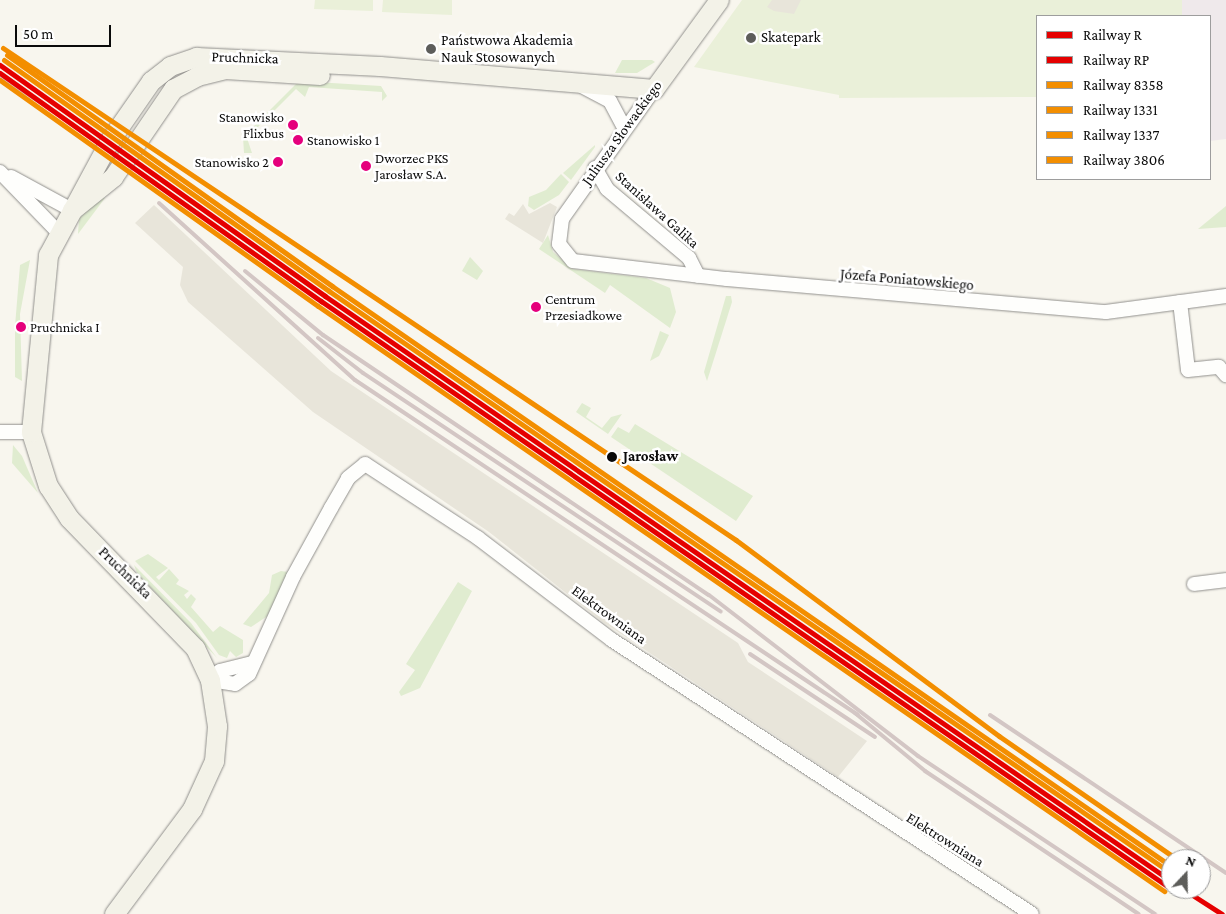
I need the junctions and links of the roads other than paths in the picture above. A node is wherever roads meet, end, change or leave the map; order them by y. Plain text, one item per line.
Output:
1 (719, 0) edge
2 (578, 84) junction
3 (654, 89) junction
4 (624, 127) junction
5 (595, 168) junction
6 (0, 172) edge
7 (72, 210) junction
8 (58, 231) junction
9 (585, 265) joint
10 (698, 276) junction
11 (1226, 296) edge
12 (1180, 302) junction
13 (1226, 375) edge
14 (0, 432) edge
15 (32, 432) junction
16 (1226, 580) edge
17 (1194, 584) dead end
18 (210, 680) junction
19 (114, 914) edge
20 (1032, 914) edge

1 - 3 main road, Juliusza Słowackiego
2 - 3 main road, Pruchnicka
2 - 4 street, Pruchnicka
2 - 7 main road, Pruchnicka
3 - 4 street, Juliusza Słowackiego
4 - 5 street, Juliusza Słowackiego
5 - 9 street, Juliusza Słowackiego
5 - 10 street, Stanisława Galika
6 - 7 street
6 - 8 street
7 - 8 main road, Pruchnicka
8 - 15 main road, Pruchnicka
9 - 10 street, Józefa Poniatowskiego
10 - 12 street, Józefa Poniatowskiego
11 - 12 street, Józefa Poniatowskiego
12 - 13 street
14 - 15 street
15 - 18 main road, Pruchnicka
16 - 17 street
18 - 19 main road, Pruchnicka
18 - 20 street, Elektrowniana

